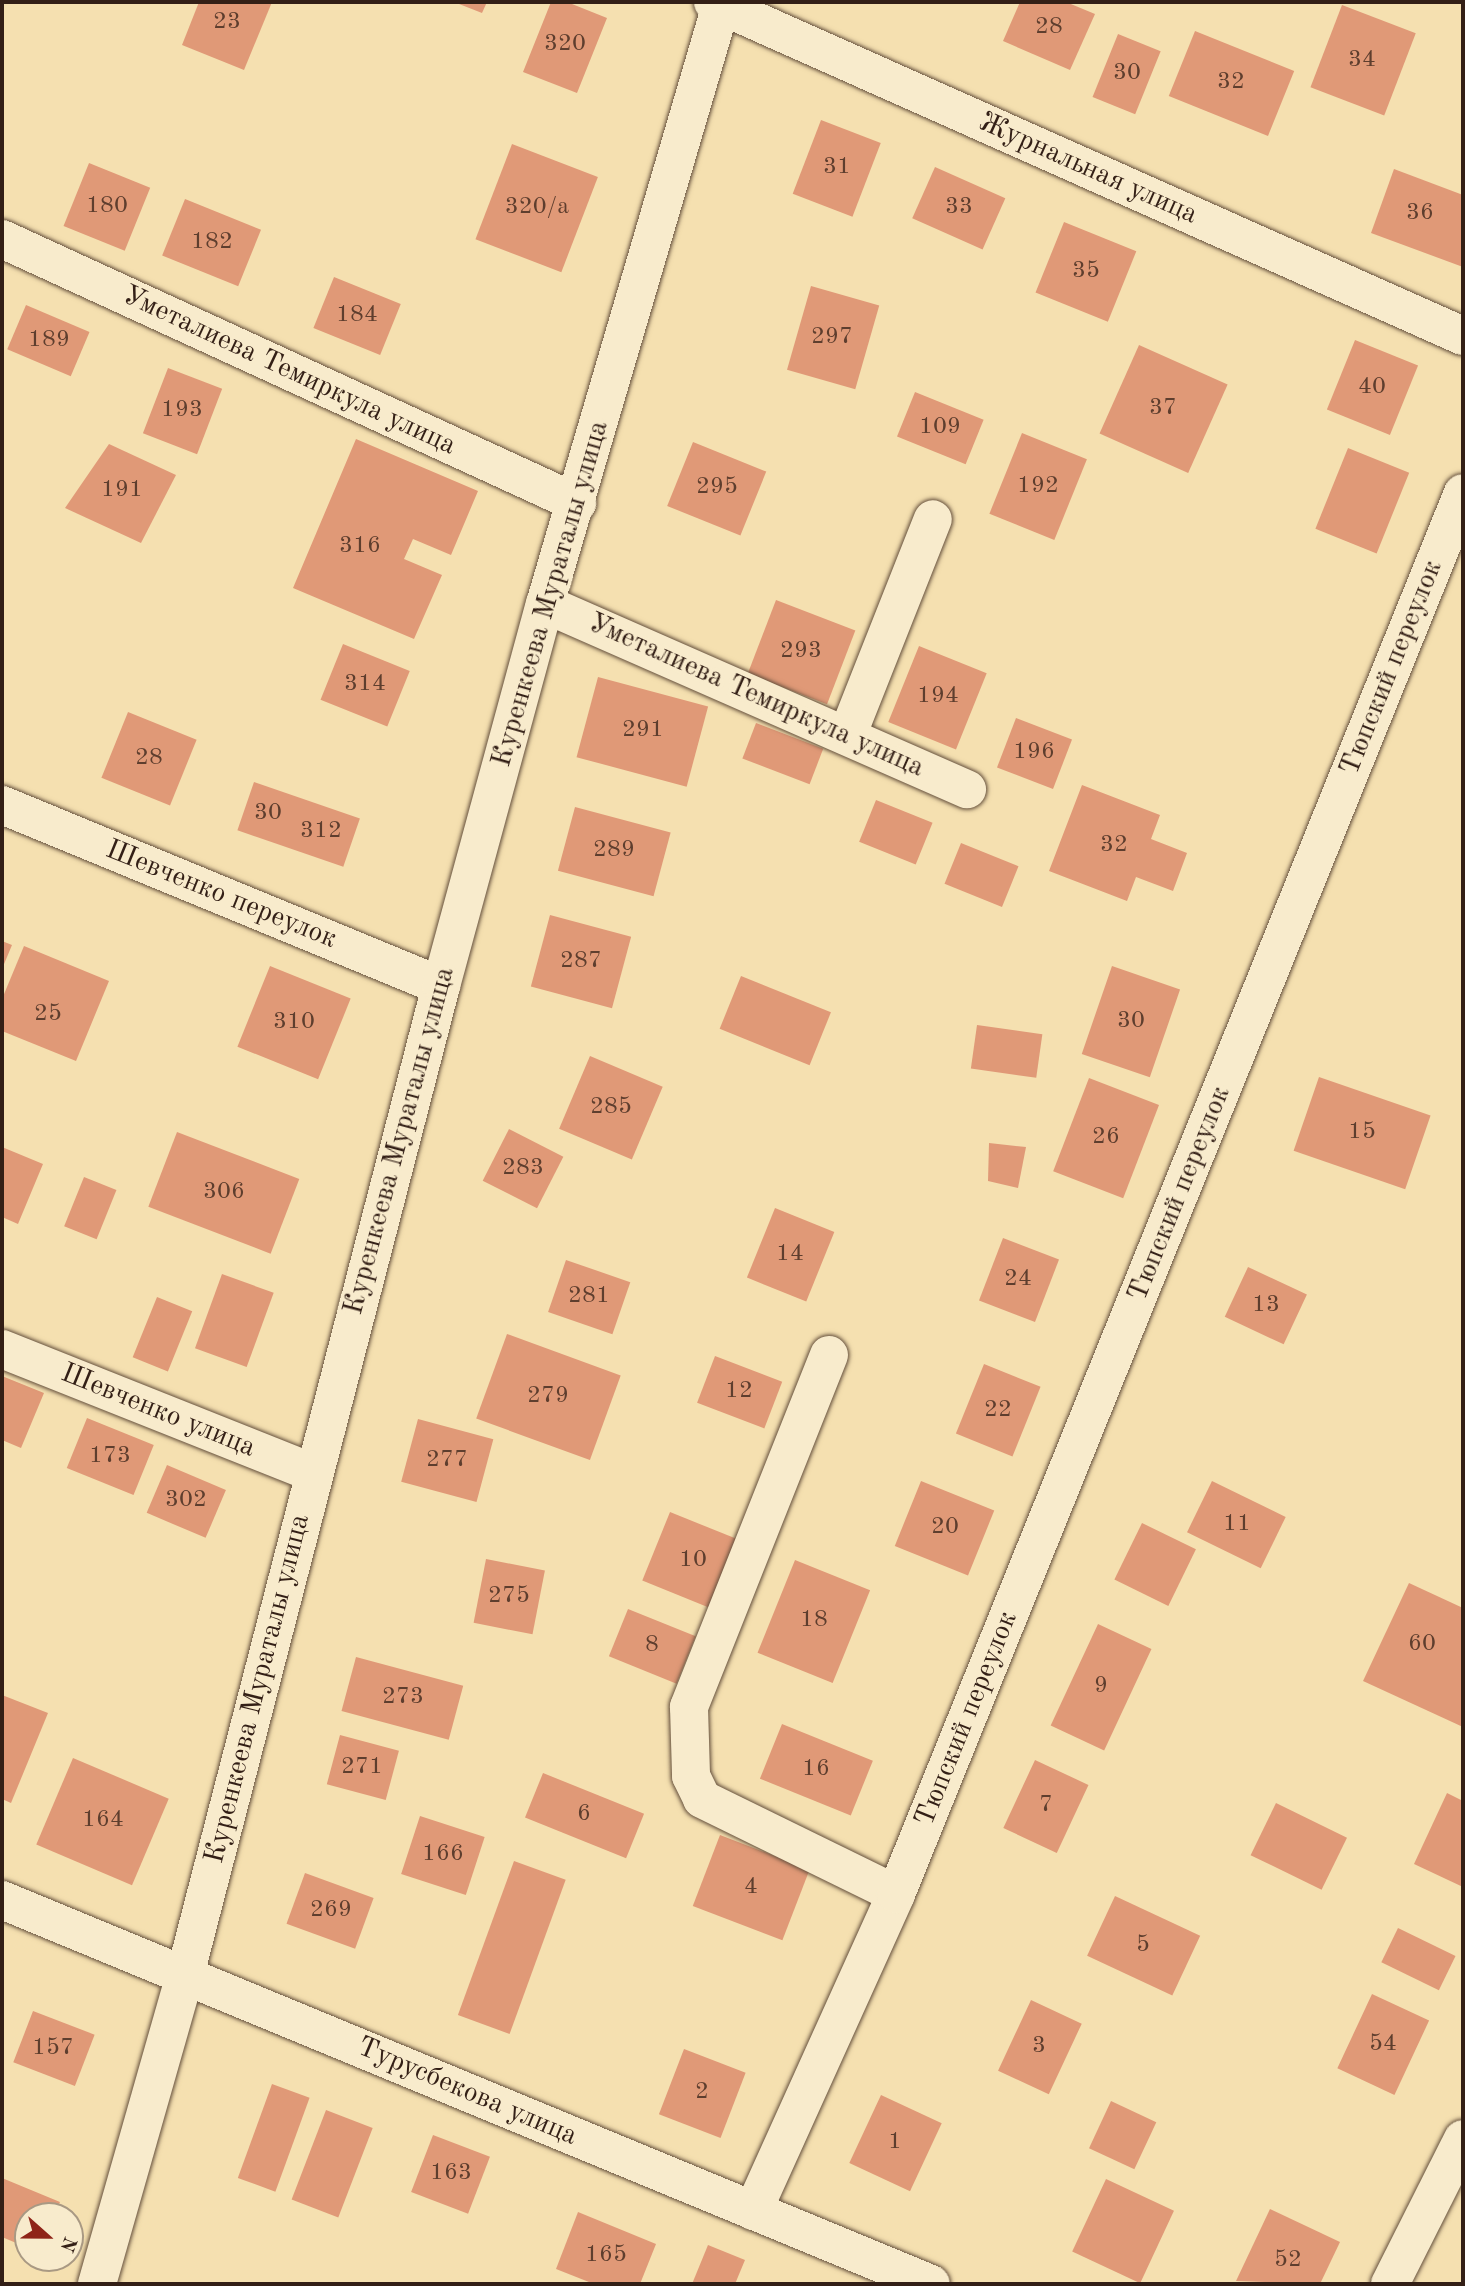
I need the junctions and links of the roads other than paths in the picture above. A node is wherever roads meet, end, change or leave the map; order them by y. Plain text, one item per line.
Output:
1 (719, 3) edge
2 (2, 239) edge
3 (1463, 336) edge
4 (1463, 493) edge
5 (577, 503) junction
6 (933, 519) dead end
7 (545, 604) junction
8 (847, 736) junction
9 (967, 789) dead end
10 (2, 805) edge
11 (441, 986) junction
12 (2, 1349) edge
13 (829, 1355) dead end
14 (313, 1473) junction
15 (896, 1894) junction
16 (2, 1900) edge
17 (185, 1975) junction
18 (1463, 2139) edge
19 (754, 2211) junction
20 (97, 2284) edge
21 (931, 2284) edge
22 (1390, 2284) edge

1 - 3 street, Журнальная улица
1 - 5 street, Куренкеева Мураталы улица
2 - 5 street, Уметалиева Темиркула улица
4 - 15 street, Тюпский переулок
5 - 7 street, Куренкеева Мураталы улица
6 - 8 street
7 - 8 street, Уметалиева Темиркула улица
7 - 11 street, Куренкеева Мураталы улица
8 - 9 street, Уметалиева Темиркула улица
10 - 11 street, Шевченко переулок
11 - 14 street, Куренкеева Мураталы улица
12 - 14 street, Шевченко улица
13 - 15 street
14 - 17 street, Куренкеева Мураталы улица
15 - 19 street, Тюпский переулок
16 - 17 street, Турусбекова улица
17 - 19 street, Турусбекова улица
17 - 20 street, Куренкеева Мураталы улица
18 - 22 street
19 - 21 street, Турусбекова улица

